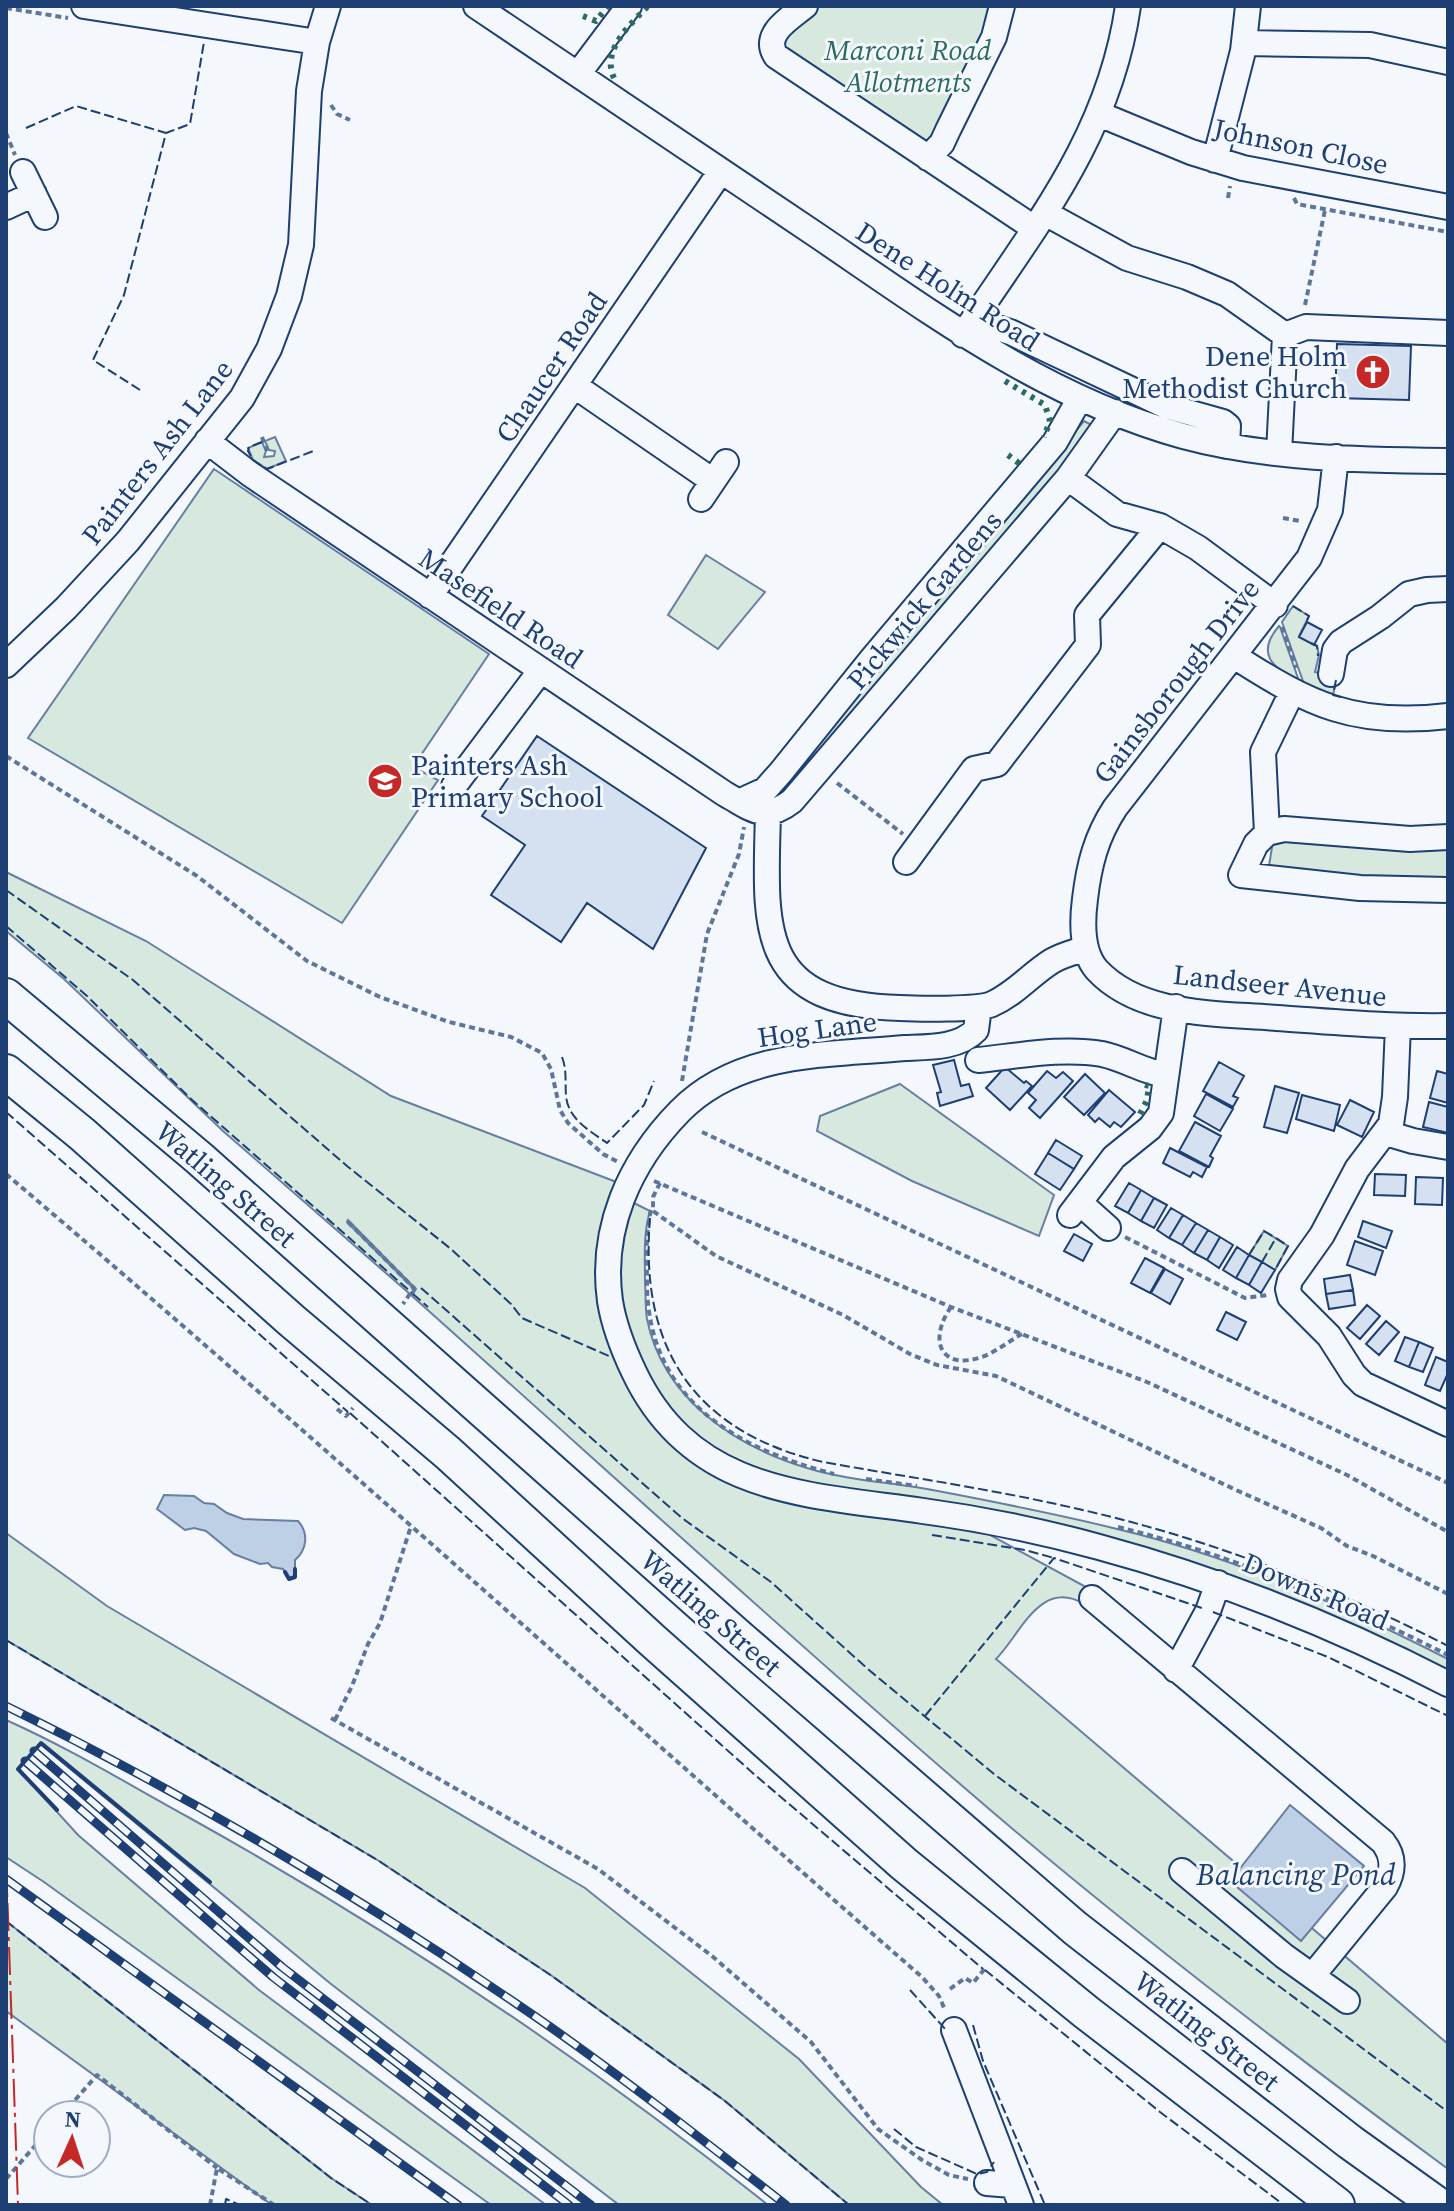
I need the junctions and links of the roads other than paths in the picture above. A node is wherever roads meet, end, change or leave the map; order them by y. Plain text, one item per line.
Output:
1 (328, 6) edge
2 (476, 6) edge
3 (629, 6) edge
4 (805, 6) edge
5 (1002, 6) edge
6 (1128, 6) edge
7 (1248, 6) edge
8 (86, 10) edge
9 (317, 42) junction
10 (1244, 43) junction
11 (1448, 62) edge
12 (578, 74) junction
13 (1099, 114) junction
14 (928, 158) junction
15 (1215, 160) junction
16 (721, 171) junction
17 (6, 207) edge
18 (1448, 207) edge
19 (45, 217) dead end
20 (1040, 221) junction
21 (968, 327) junction
22 (1448, 333) edge
23 (1285, 335) junction
24 (575, 386) junction
25 (1080, 398) junction
26 (1115, 412) junction
27 (207, 441) junction
28 (1227, 446) junction
29 (1279, 453) junction
30 (1336, 457) junction
31 (1448, 461) edge
32 (1068, 478) junction
33 (713, 481) dead end
34 (1160, 526) junction
35 (973, 538) junction
36 (997, 559) junction
37 (1448, 589) edge
38 (430, 596) junction
39 (1276, 614) junction
40 (1234, 656) junction
41 (871, 660) junction
42 (6, 665) edge
43 (541, 670) junction
44 (1331, 674) dead end
45 (895, 680) junction
46 (1294, 681) junction
47 (1448, 716) edge
48 (454, 786) dead end
49 (741, 801) junction
50 (768, 813) junction
51 (1267, 833) junction
52 (1448, 837) edge
53 (912, 854) road end
54 (1448, 890) edge
55 (1086, 948) junction
56 (6, 996) edge
57 (979, 1007) junction
58 (1176, 1007) junction
59 (1398, 1026) junction
60 (1448, 1026) edge
61 (978, 1060) dead end
62 (6, 1072) edge
63 (1166, 1075) junction
64 (1386, 1133) junction
65 (1448, 1147) edge
66 (1108, 1228) road end
67 (1447, 1421) edge
68 (1157, 1564) joint
69 (1218, 1583) junction
70 (1092, 1598) dead end
71 (1176, 1670) junction
72 (1448, 1684) edge
73 (1182, 1871) dead end
74 (1313, 1975) junction
75 (1347, 2001) dead end
76 (954, 2030) dead end
77 (987, 2183) road end
78 (1017, 2195) edge
79 (1337, 2205) edge
80 (1438, 2205) edge

1 - 9 street, Painters Ash Lane
2 - 12 street, Dene Holm Road
3 - 12 street
4 - 14 street
5 - 14 street
6 - 13 street
7 - 10 street
8 - 9 street
9 - 27 street, Painters Ash Lane
10 - 11 street
10 - 15 street
12 - 16 street, Dene Holm Road
13 - 15 street, Johnson Close
13 - 20 street
14 - 20 street
15 - 18 street, Johnson Close
16 - 21 street, Dene Holm Road
16 - 24 street, Chaucer Road
17 - 19 street
20 - 21 street
20 - 23 street
21 - 25 street, Dene Holm Road
21 - 28 street
22 - 23 street
23 - 29 street
24 - 33 street
24 - 38 street, Chaucer Road
25 - 26 street, Dene Holm Road
25 - 35 street, Pickwick Gardens
26 - 28 street, Dene Holm Road
26 - 32 street, Pickwick Gardens
27 - 38 street, Masefield Road
27 - 42 street, Painters Ash Lane
28 - 29 street, Dene Holm Road
29 - 30 street, Dene Holm Road
30 - 31 street, Dene Holm Road
30 - 39 street, Gainsborough Drive
32 - 34 street
32 - 36 street, Pickwick Gardens
34 - 39 street
34 - 53 street
35 - 36 street
35 - 41 street, Pickwick Gardens
36 - 45 street, Pickwick Gardens
37 - 44 street
38 - 43 street, Masefield Road
39 - 40 street, Gainsborough Drive
40 - 46 street
40 - 55 street, Gainsborough Drive
41 - 45 street
41 - 49 street, Pickwick Gardens
43 - 48 street
43 - 49 street, Masefield Road
45 - 50 street, Pickwick Gardens
46 - 47 street
46 - 51 street
49 - 50 street, Masefield Road
50 - 57 street
51 - 52 street
51 - 54 street
55 - 57 street
55 - 58 street, Landseer Avenue
56 - 80 highway, Watling Street
57 - 68 street, Hog Lane
58 - 59 street, Landseer Avenue
58 - 63 street
59 - 60 street, Landseer Avenue
59 - 64 street
61 - 63 street
62 - 79 highway, Watling Street
63 - 66 street
64 - 65 street
64 - 67 street
68 - 69 street, Downs Road
69 - 71 street
69 - 72 street, Downs Road
70 - 71 street
71 - 74 street
73 - 74 street
74 - 75 street
76 - 78 street
77 - 78 street

